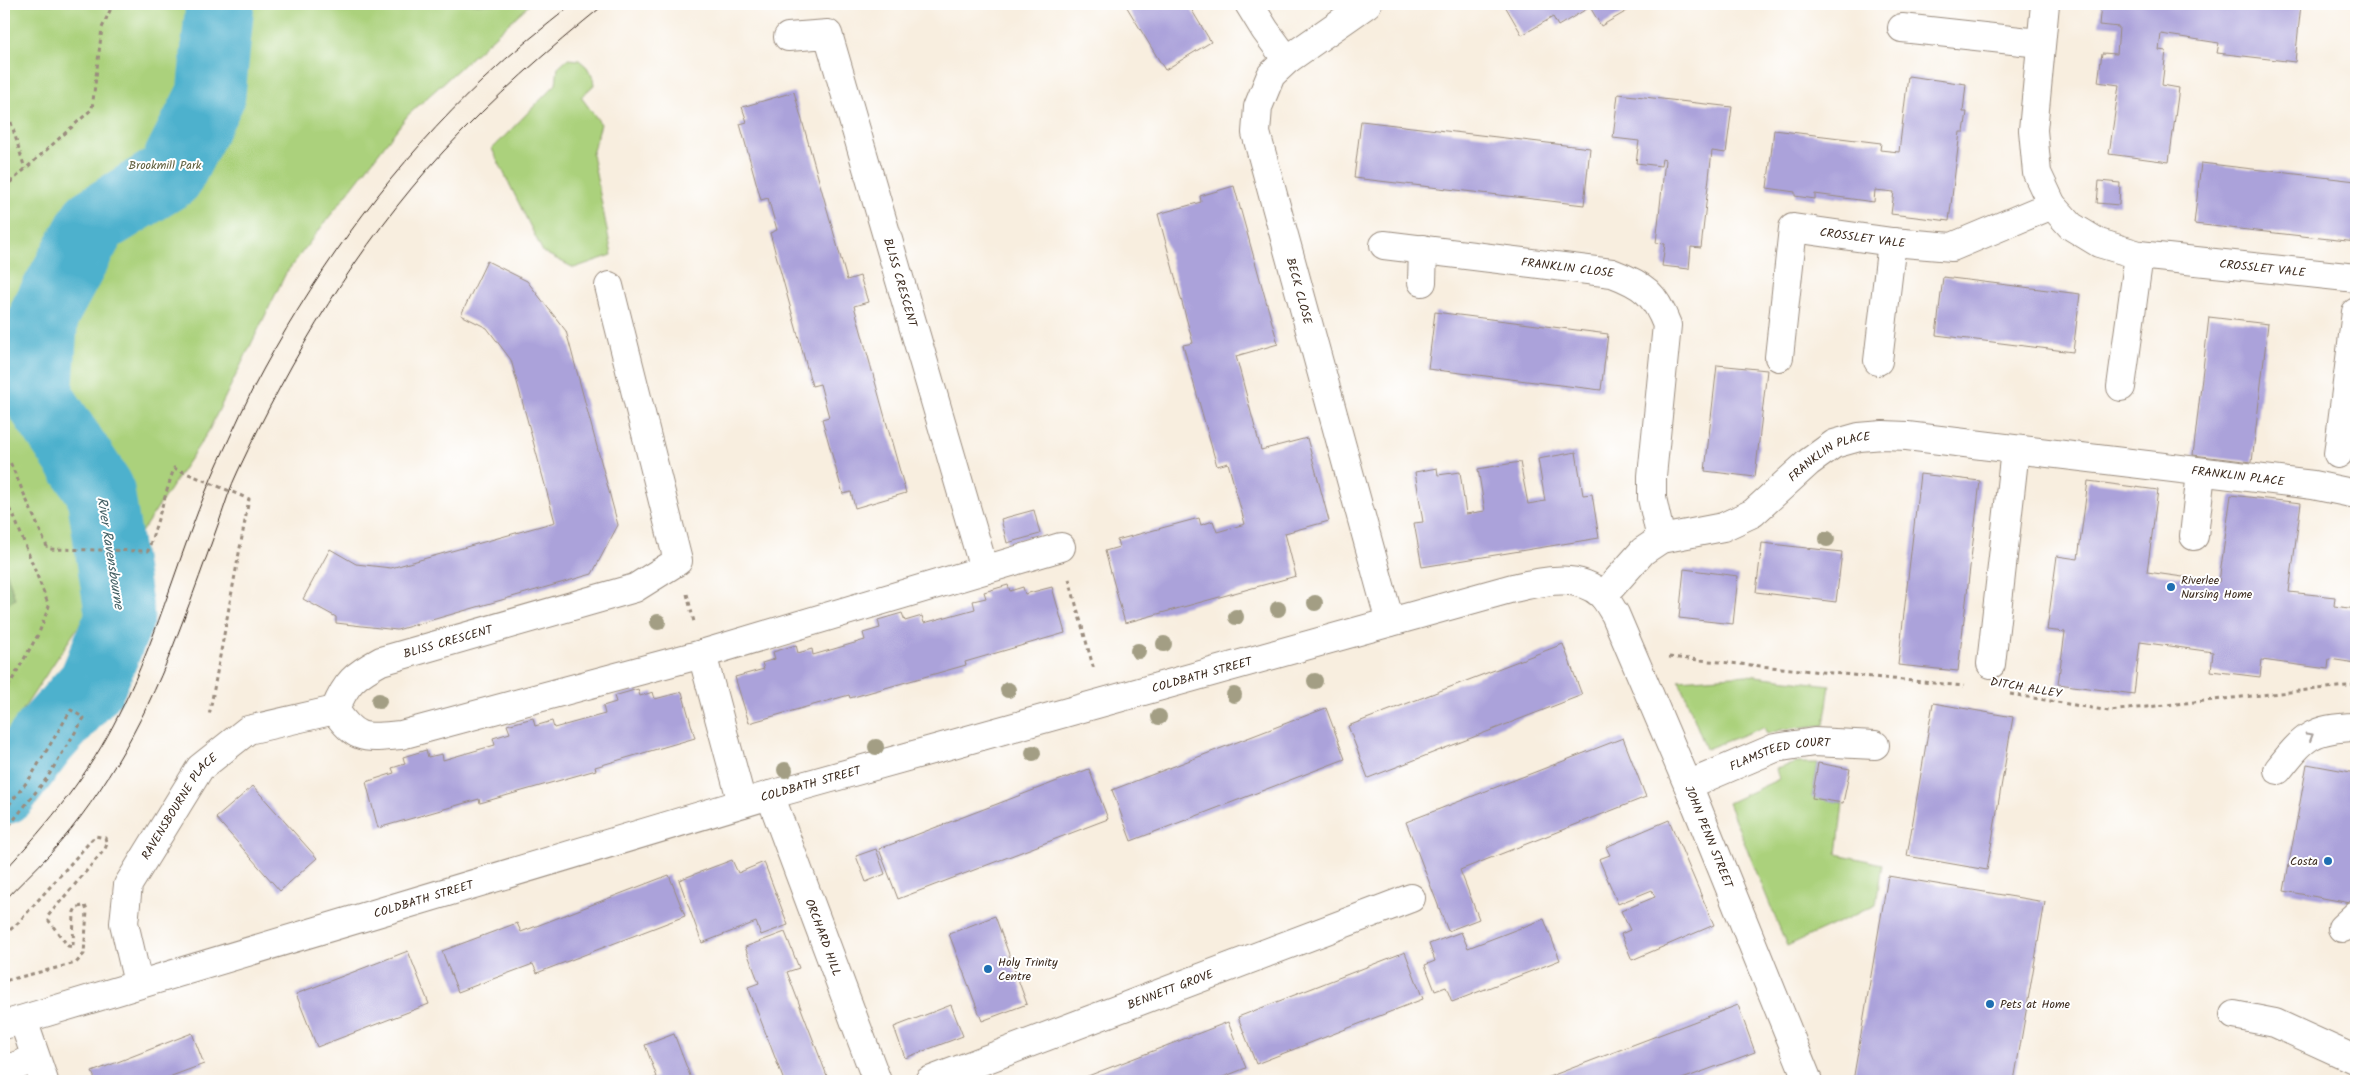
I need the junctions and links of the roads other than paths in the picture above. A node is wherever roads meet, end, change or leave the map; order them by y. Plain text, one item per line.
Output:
1 (1249, 4) edge
2 (1368, 4) edge
3 (2045, 4) edge
4 (1902, 28) dead end
5 (788, 37) dead end
6 (2040, 43) junction
7 (1288, 60) junction
8 (2052, 205) junction
9 (1892, 242) junction
10 (1384, 245) dead end
11 (1423, 250) junction
12 (2139, 255) junction
13 (2356, 278) edge
14 (1422, 282) dead end
15 (608, 286) dead end
16 (2356, 312) edge
17 (1780, 357) dead end
18 (1878, 361) dead end
19 (2120, 387) dead end
20 (2015, 450) junction
21 (2338, 454) dead end
22 (2201, 472) junction
23 (2356, 494) edge
24 (2194, 536) dead end
25 (1661, 539) junction
26 (1061, 547) road end
27 (984, 569) junction
28 (1603, 596) junction
29 (1390, 622) junction
30 (702, 654) junction
31 (1991, 664) dead end
32 (335, 710) junction
33 (2356, 727) edge
34 (1875, 745) dead end
35 (2278, 770) dead end
36 (1688, 785) junction
37 (770, 794) junction
38 (742, 803) junction
39 (1411, 898) dead end
40 (138, 983) junction
41 (2234, 1014) dead end
42 (13, 1023) edge
43 (2356, 1060) edge
44 (39, 1070) edge
45 (4, 1075) edge
46 (877, 1081) edge
47 (929, 1081) edge
48 (1808, 1081) edge

1 - 7 street
2 - 7 street, BECK CLOSE
3 - 6 street, CROSSLET VALE
4 - 6 street
5 - 27 street, BLISS CRESCENT
6 - 8 street, CROSSLET VALE
7 - 29 street, BECK CLOSE
8 - 9 street, CROSSLET VALE
8 - 12 street, CROSSLET VALE
9 - 17 street, CROSSLET VALE
9 - 18 street
10 - 11 street, FRANKLIN CLOSE
11 - 14 street
11 - 25 street, FRANKLIN CLOSE
12 - 13 street, CROSSLET VALE
12 - 19 street
15 - 32 street, BLISS CRESCENT
16 - 21 street
20 - 22 street, FRANKLIN PLACE
20 - 25 street, FRANKLIN PLACE
20 - 31 street
22 - 23 street, FRANKLIN PLACE
22 - 24 street
25 - 28 street, FRANKLIN PLACE
26 - 27 street
27 - 30 street
28 - 29 street, COLDBATH STREET
28 - 36 street, JOHN PENN STREET
29 - 37 street, COLDBATH STREET
30 - 32 street
30 - 38 street
32 - 40 street, RAVENSBOURNE PLACE
35 -> 33 street
34 - 36 street, FLAMSTEED COURT
36 - 48 street, JOHN PENN STREET
37 - 38 street, COLDBATH STREET
37 - 46 street, ORCHARD HILL
38 - 40 street, COLDBATH STREET
39 - 47 street, BENNETT GROVE
40 - 42 street, COLDBATH STREET
41 - 43 street
42 - 44 street
44 - 45 street

